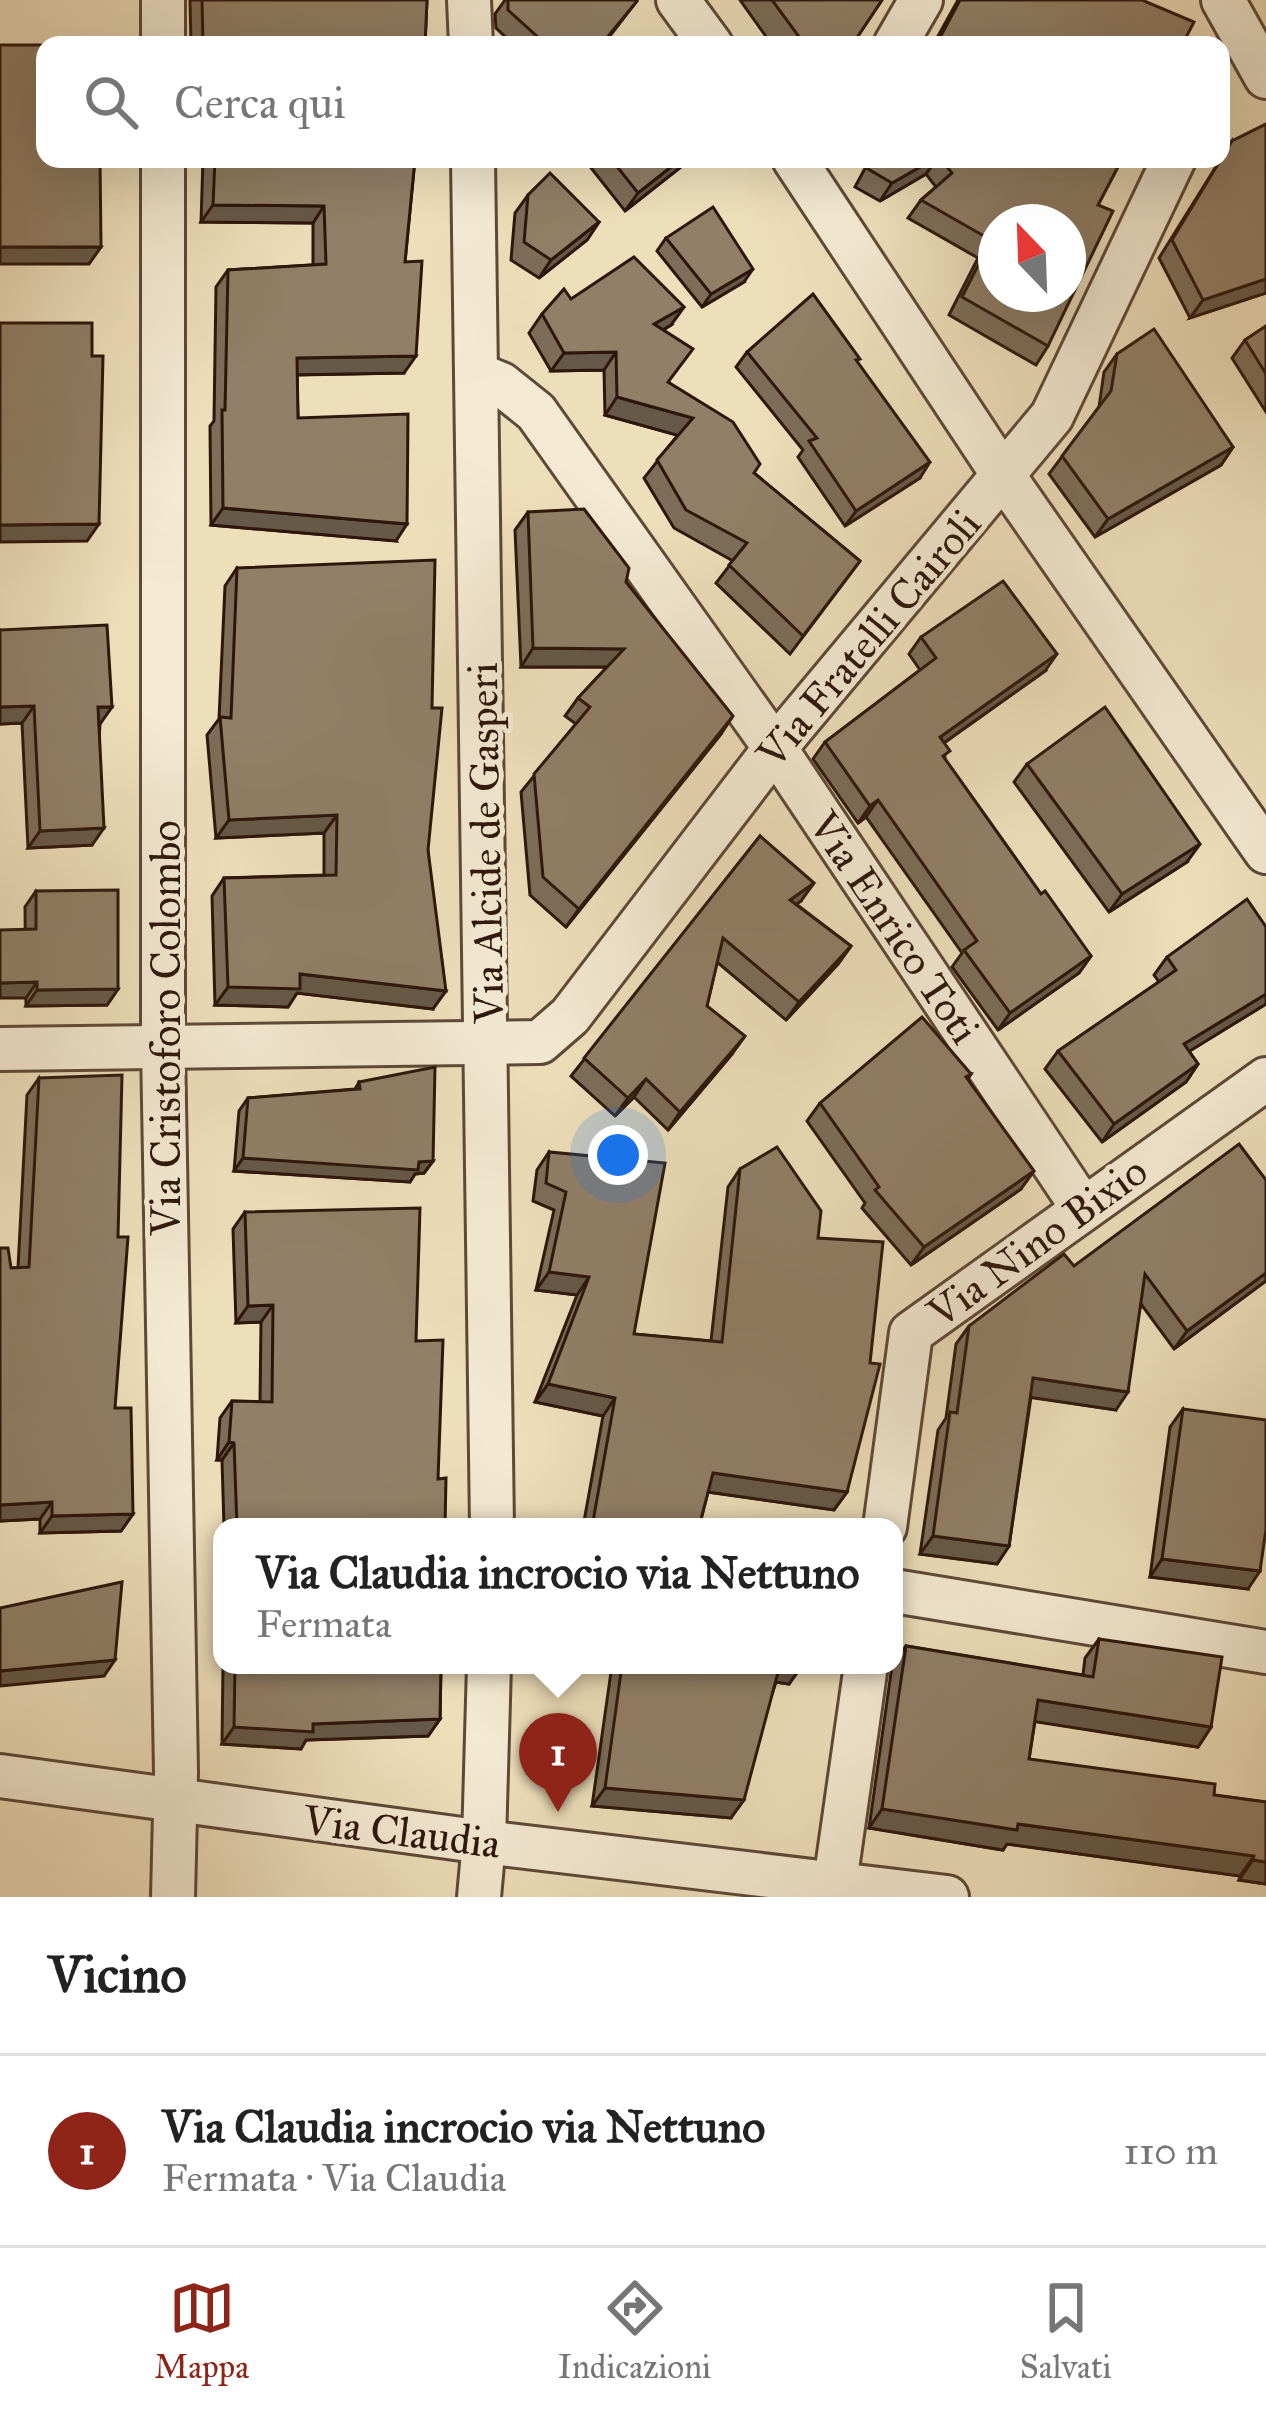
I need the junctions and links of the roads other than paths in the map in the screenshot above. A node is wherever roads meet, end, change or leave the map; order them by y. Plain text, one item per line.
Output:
1 (163, 0) edge
2 (470, 0) edge
3 (678, 0) edge
4 (921, 0) edge
5 (1227, 28) edge
6 (163, 36) edge
7 (471, 36) edge
8 (704, 36) edge
9 (900, 36) edge
10 (1266, 77) edge
11 (163, 168) edge
12 (473, 168) edge
13 (813, 168) edge
14 (1170, 168) edge
15 (479, 375) junction
16 (1001, 472) junction
17 (776, 748) junction
18 (1266, 852) edge
19 (488, 1044) junction
20 (163, 1047) junction
21 (0, 1048) edge
22 (1266, 1079) edge
23 (1082, 1207) junction
24 (492, 1518) edge
25 (886, 1518) edge
26 (903, 1592) edge
27 (1266, 1652) edge
28 (489, 1674) edge
29 (865, 1674) edge
30 (0, 1776) edge
31 (173, 1801) junction
32 (484, 1842) junction
33 (834, 1890) edge
34 (173, 1897) edge
35 (478, 1897) edge
36 (947, 1897) edge

1 - 6 street
2 - 7 street
3 - 8 street
4 - 9 street
5 - 10 street
11 - 20 street, Via Cristoforo Colombo
12 - 15 street, Via Alcide de Gasperi
13 - 16 street
14 - 16 street, Via Fratelli Cairoli
15 - 17 street, Via Enrico Toti
15 - 19 street, Via Alcide de Gasperi
16 - 17 street, Via Fratelli Cairoli
16 - 18 street
17 - 19 street, Via Fratelli Cairoli
17 - 23 street, Via Enrico Toti
19 - 20 street, Via Fratelli Cairoli
19 - 24 street, Via Alcide de Gasperi
20 - 21 street, Via Fratelli Cairoli
20 - 31 street, Via Cristoforo Colombo
22 - 23 street, Via Nino Bixio
23 - 25 street, Via Nino Bixio
26 - 27 street
28 - 32 street
29 - 33 street
30 - 31 street, Via Claudia
31 - 32 street, Via Claudia
31 - 34 street, Via Cristoforo Colombo
32 - 33 street, Via Claudia
32 - 35 street
33 - 36 street, Via Claudia

